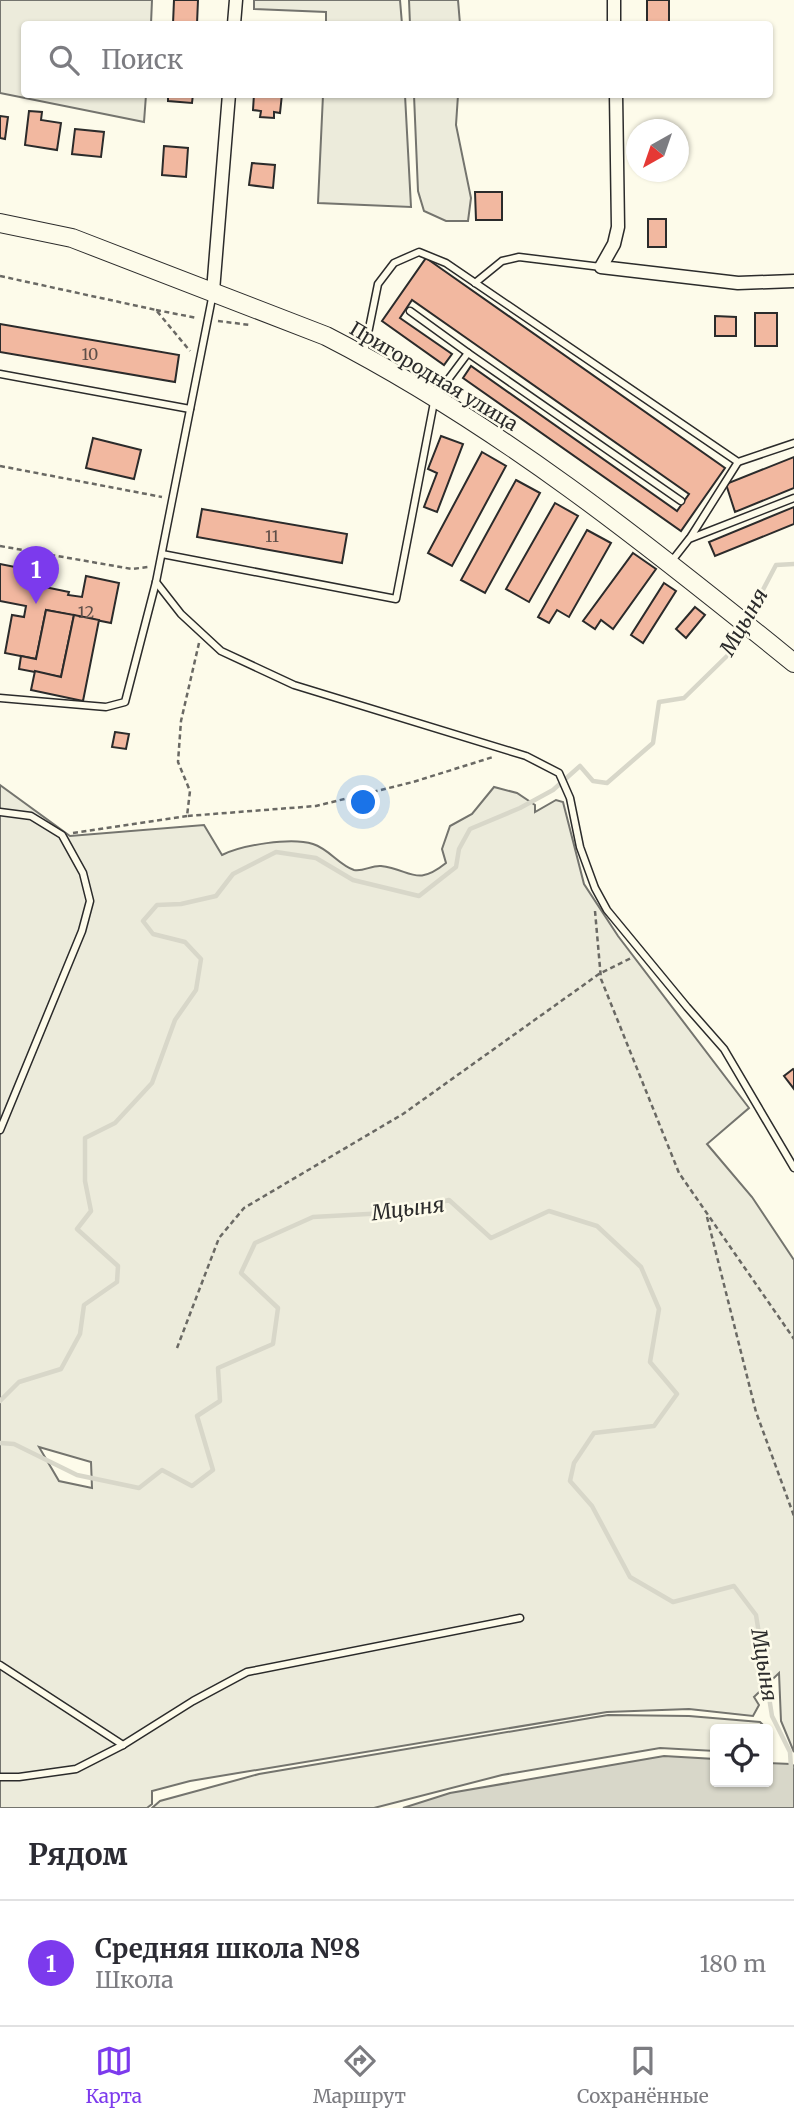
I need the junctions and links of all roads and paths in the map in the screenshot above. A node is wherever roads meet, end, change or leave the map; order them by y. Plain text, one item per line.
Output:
1 (236, 0) edge
2 (614, 0) edge
3 (234, 21) edge
4 (614, 21) edge
5 (229, 98) edge
6 (616, 98) edge
7 (0, 223) edge
8 (601, 267) junction
9 (0, 276) edge
10 (794, 281) edge
11 (475, 283) junction
12 (213, 291) junction
13 (156, 310) junction
14 (410, 311) dead end
15 (208, 320) junction
16 (257, 326) dead end
17 (468, 353) junction
18 (363, 355) junction
19 (199, 362) junction
20 (0, 374) edge
21 (435, 397) junction
22 (190, 409) junction
23 (794, 443) edge
24 (738, 462) junction
25 (0, 467) edge
26 (794, 498) edge
27 (172, 499) junction
28 (681, 501) dead end
29 (690, 539) junction
30 (0, 547) edge
31 (162, 554) junction
32 (671, 563) junction
33 (159, 565) junction
34 (156, 582) junction
35 (201, 633) junction
36 (794, 663) edge
37 (0, 698) edge
38 (511, 751) junction
39 (0, 812) edge
40 (187, 816) junction
41 (62, 835) junction
42 (595, 888) junction
43 (642, 953) junction
44 (0, 1130) edge
45 (794, 1168) edge
46 (706, 1212) junction
47 (794, 1339) edge
48 (177, 1348) dead end
49 (794, 1516) edge
50 (520, 1618) dead end
51 (0, 1665) edge
52 (123, 1745) junction
53 (0, 1777) edge

1 - 3 street
2 - 4 street
5 - 12 street
6 - 8 street
7 - 12 street, Пригородная улица
8 - 10 street
8 - 11 lane
9 - 13 path
11 - 18 lane
11 - 24 lane
12 - 15 lane
12 - 18 street, Пригородная улица
13 - 15 path
13 - 19 path
14 - 17 lane
15 - 16 path
15 - 19 lane
17 - 21 lane
17 - 28 lane
18 - 21 street, Пригородная улица
19 - 22 lane
20 - 22 lane
21 - 31 lane
21 - 32 street, Пригородная улица
22 - 27 lane
23 - 24 lane
24 - 29 lane
25 - 27 path
26 - 29 lane
27 - 31 lane
29 - 32 lane
30 - 33 path
31 - 33 lane
32 - 36 street, Пригородная улица
33 - 34 lane
34 - 35 lane
34 - 37 lane
35 - 38 lane
35 - 40 path
38 - 40 path
38 - 42 lane
39 - 41 lane
40 - 41 path
41 - 44 lane
42 - 43 lane
42 - 46 path
43 - 45 lane
43 - 48 path
46 - 47 path
46 - 49 path
50 - 52 lane
51 - 52 lane
52 - 53 lane

